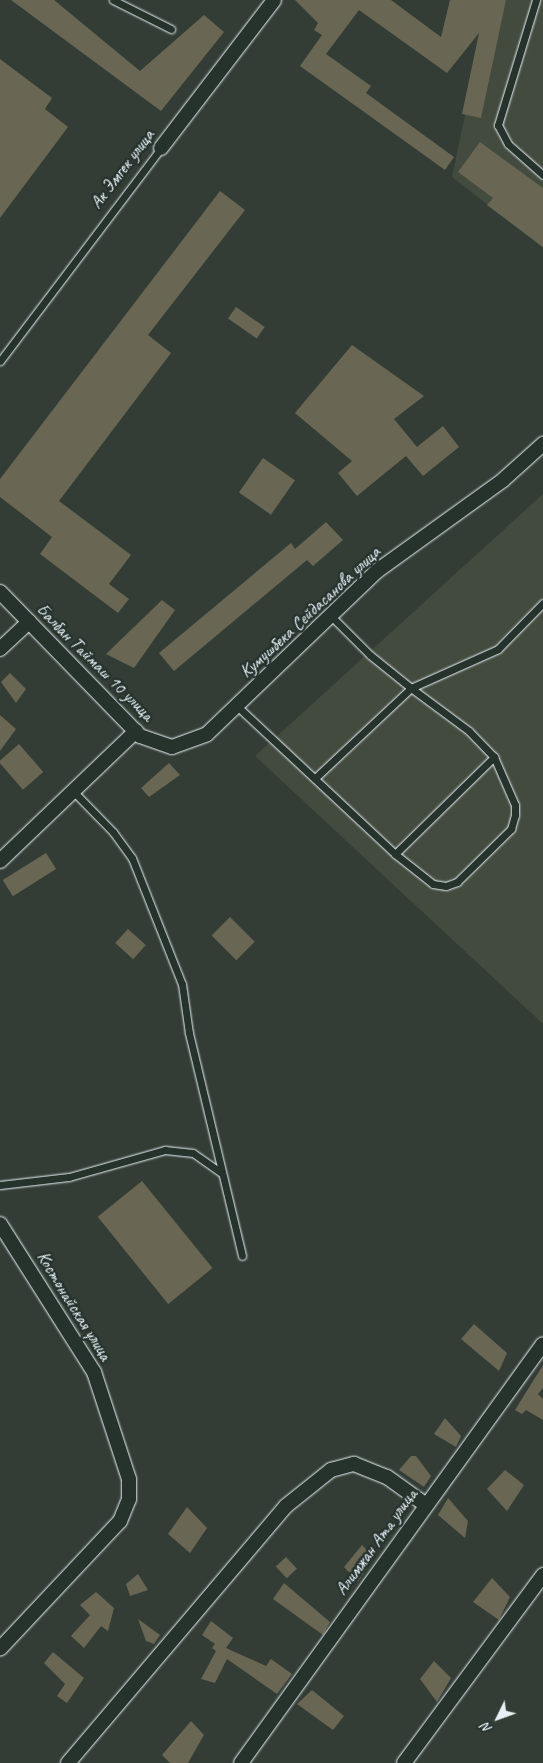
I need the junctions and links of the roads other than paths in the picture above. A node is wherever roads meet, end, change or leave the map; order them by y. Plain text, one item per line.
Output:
1 (113, 0) edge
2 (274, 0) edge
3 (536, 0) edge
4 (171, 29) dead end
5 (161, 148) joint
6 (543, 175) edge
7 (0, 361) edge
8 (543, 444) edge
9 (0, 592) edge
10 (543, 603) edge
11 (331, 616) junction
12 (29, 622) junction
13 (0, 649) edge
14 (411, 688) junction
15 (237, 706) junction
16 (136, 731) junction
17 (172, 747) joint
18 (494, 757) junction
19 (315, 778) junction
20 (74, 792) junction
21 (395, 854) junction
22 (0, 861) edge
23 (222, 1173) junction
24 (0, 1185) edge
25 (0, 1224) edge
26 (242, 1256) dead end
27 (543, 1344) edge
28 (426, 1505) junction
29 (543, 1575) edge
30 (0, 1649) edge
31 (68, 1763) edge
32 (241, 1763) edge
33 (404, 1763) edge

1 - 4 lane
2 - 5 street, Ак Эмгек улица
3 - 6 lane
5 - 7 lane, Ак Эмгек улица
8 - 11 street, Кумушбека Сейдасанова улица
9 - 12 street, Балбан Таймаш 10 улица
10 - 14 lane
11 - 14 lane
11 - 15 street, Кумушбека Сейдасанова улица
12 - 13 street
12 - 16 street, Балбан Таймаш 10 улица
14 - 18 lane
14 - 19 lane
15 - 17 street, Кумушбека Сейдасанова улица
15 - 19 lane
16 - 17 street, Балбан Таймаш 10 улица
16 - 20 street
18 - 21 lane
18 - 21 lane
19 - 21 lane
20 - 22 street
20 - 23 lane
23 - 24 lane
23 - 26 lane
25 - 30 street, Костонайская улица
27 - 28 street, Алимжан Ата улица
28 - 31 street
28 - 32 street, Алимжан Ата улица
29 - 33 street

